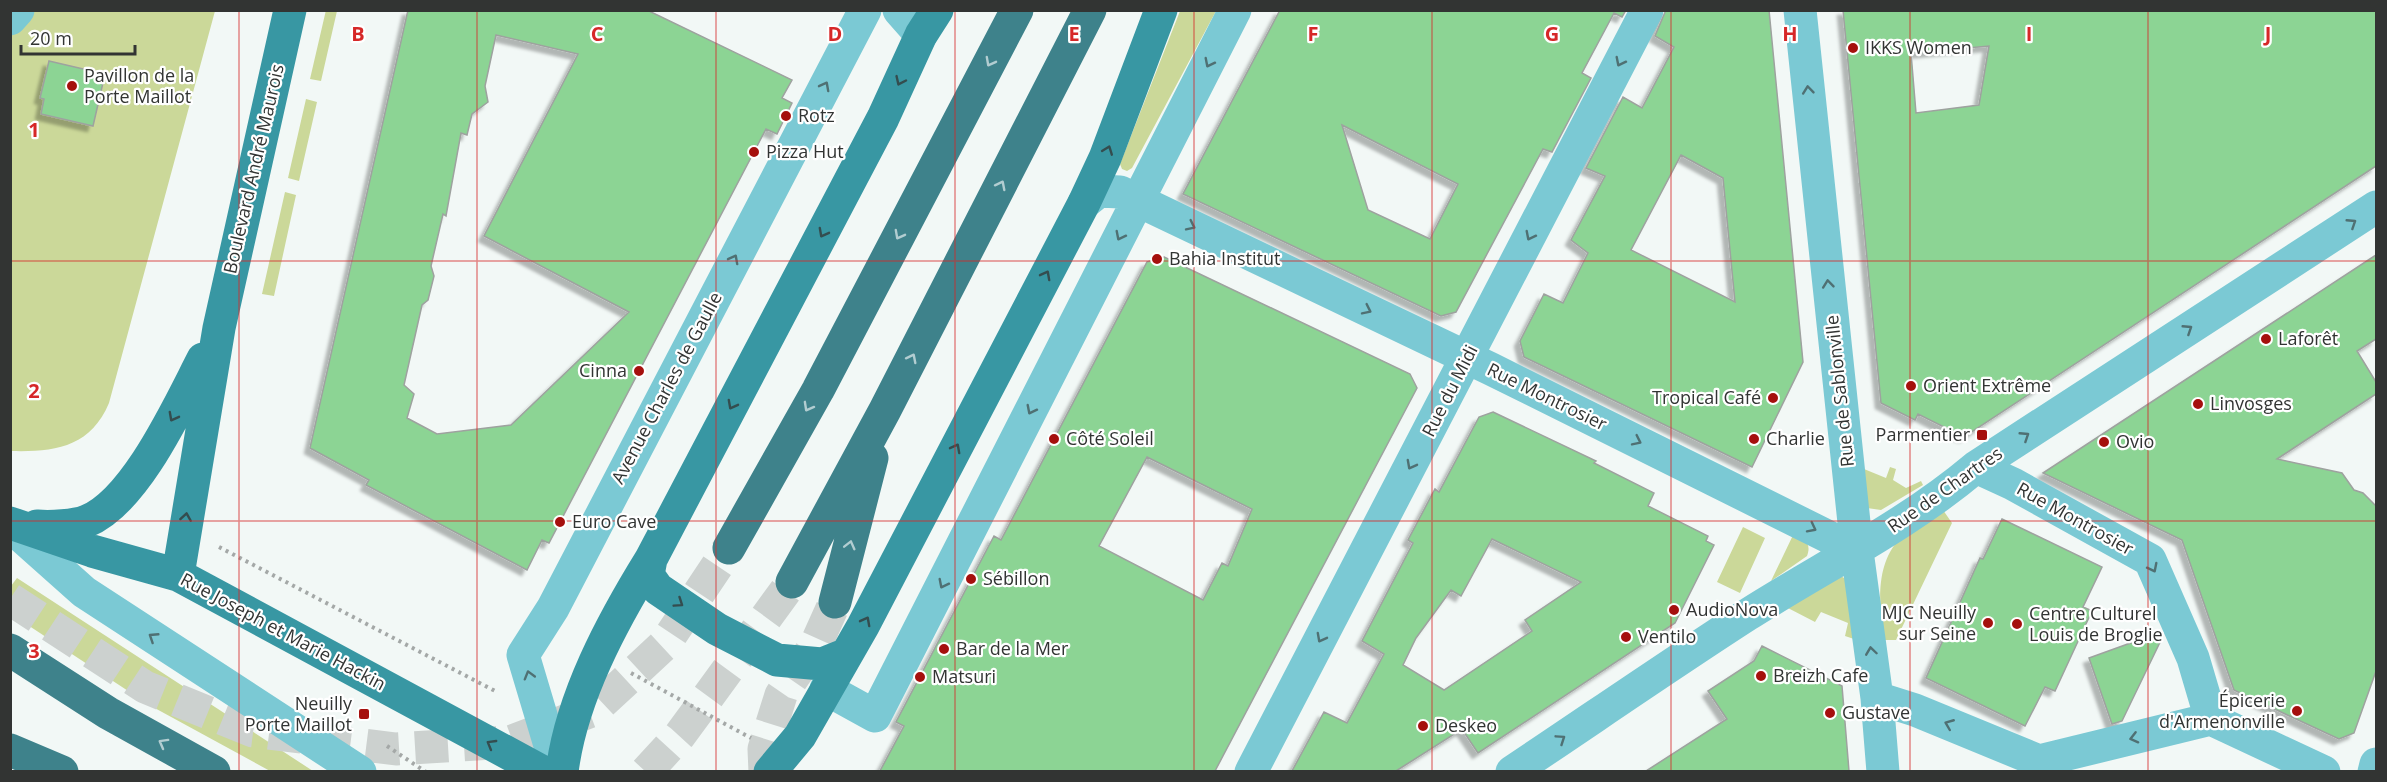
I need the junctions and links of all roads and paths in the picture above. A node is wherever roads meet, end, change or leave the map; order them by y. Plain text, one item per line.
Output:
1 (18, 10) edge
2 (290, 10) edge
3 (865, 10) edge
4 (899, 10) edge
5 (1017, 10) edge
6 (1090, 10) edge
7 (1161, 10) edge
8 (1235, 10) edge
9 (1647, 10) edge
10 (1800, 10) edge
11 (10, 19) edge
12 (929, 23) edge
13 (1138, 201) junction
14 (1083, 203) junction
15 (2376, 207) edge
16 (219, 328) junction
17 (1467, 358) junction
18 (885, 410) junction
19 (1976, 467) junction
20 (10, 524) edge
21 (209, 542) dead end
22 (729, 548) tunnel mouth
23 (1857, 551) junction
24 (651, 559) junction
25 (178, 575) junction
26 (792, 582) tunnel mouth
27 (836, 602) tunnel mouth
28 (10, 650) edge
29 (847, 654) junction
30 (625, 670) dead end
31 (826, 690) junction
32 (506, 696) dead end
33 (1877, 698) junction
34 (2211, 719) junction
35 (751, 739) dead end
36 (10, 750) edge
37 (2376, 764) edge
38 (62, 771) edge
39 (214, 771) edge
40 (360, 771) edge
41 (543, 771) edge
42 (560, 771) edge
43 (770, 771) edge
44 (1251, 771) edge
45 (1512, 771) edge
46 (1883, 771) edge
47 (2324, 771) edge
48 (2374, 771) edge

1 - 11 street
2 - 16 main road, Boulevard André Maurois
42 -> 3 street, Avenue Charles de Gaulle
4 - 12 street
5 -> 22 highway
18 -> 6 highway
14 -> 7 main road
8 -> 13 street
9 -> 17 street, Rue du Midi
23 -> 10 street, Rue de Sablonville
12 -> 24 main road
13 - 14 street
13 -> 17 street, Rue Montrosier
13 -> 31 street
29 -> 14 main road
19 -> 15 street, Rue de Chartres
16 -> 20 main road, Boulevard André Maurois
25 -> 16 main road, Boulevard André Maurois
17 -> 23 street, Rue Montrosier
17 -> 44 street, Rue du Midi
18 - 26 highway
27 -> 18 highway
19 - 23 street, Rue de Chartres
19 -> 34 street, Rue Montrosier
20 - 25 main road, Rue Joseph et Marie Hackin
40 -> 20 street
21 - 32 path
33 -> 23 street, Rue de Sablonville
45 -> 23 street, Rue de Chartres
24 -> 29 main road
24 - 42 main road
41 -> 25 main road, Rue Joseph et Marie Hackin
39 -> 28 highway
29 - 31 main road
30 - 35 path
31 - 43 main road
34 -> 33 street
33 - 46 street, Rue de Sablonville
34 - 47 street
36 - 38 highway
37 - 48 street

